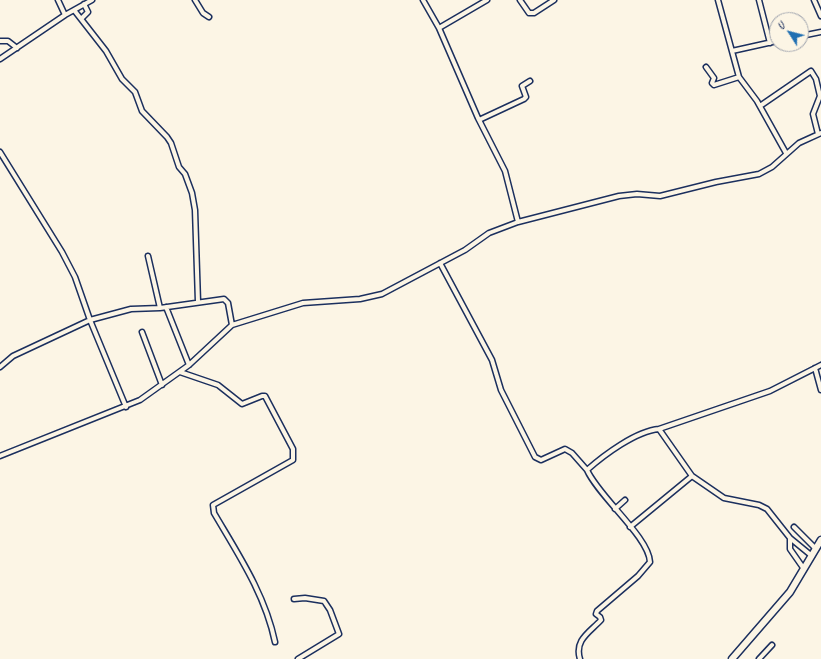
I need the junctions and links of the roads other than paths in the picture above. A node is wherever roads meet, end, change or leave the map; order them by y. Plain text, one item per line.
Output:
1 (58, 0) edge
2 (92, 0) edge
3 (195, 0) edge
4 (487, 0) edge
5 (520, 0) edge
6 (554, 0) edge
7 (718, 0) edge
8 (758, 0) edge
9 (814, 0) edge
10 (425, 1) edge
11 (84, 4) junction
12 (74, 10) junction
13 (65, 15) junction
14 (821, 16) edge
15 (209, 17) dead end
16 (82, 18) junction
17 (439, 28) junction
18 (821, 32) edge
19 (809, 34) edge
20 (769, 39) edge
21 (0, 40) edge
22 (769, 43) edge
23 (17, 48) junction
24 (732, 51) junction
25 (0, 59) edge
26 (706, 68) dead end
27 (739, 77) junction
28 (530, 81) dead end
29 (760, 106) junction
30 (479, 120) junction
31 (820, 133) edge
32 (0, 152) edge
33 (786, 153) junction
34 (518, 222) junction
35 (148, 256) dead end
36 (440, 263) junction
37 (198, 302) junction
38 (166, 307) junction
39 (160, 308) junction
40 (90, 320) junction
41 (232, 325) junction
42 (142, 332) dead end
43 (189, 365) junction
44 (821, 365) edge
45 (0, 367) edge
46 (815, 368) junction
47 (180, 372) junction
48 (162, 385) junction
49 (821, 390) edge
50 (126, 407) junction
51 (659, 429) junction
52 (0, 456) edge
53 (587, 470) junction
54 (692, 476) junction
55 (625, 500) dead end
56 (616, 509) junction
57 (630, 527) junction
58 (794, 527) dead end
59 (790, 538) junction
60 (821, 540) edge
61 (816, 549) junction
62 (812, 556) junction
63 (804, 569) junction
64 (294, 599) dead end
65 (275, 642) dead end
66 (772, 645) dead end
67 (735, 658) edge
68 (298, 659) edge
69 (580, 659) edge
70 (759, 659) edge

1 - 13 street
2 - 11 street
3 - 15 street
4 - 17 street
5 - 6 street
7 - 24 street
8 - 20 street
9 - 14 street
10 - 17 street
11 - 12 street
11 - 16 street
12 - 13 street
12 - 16 street
13 - 23 street
16 - 37 street
17 - 30 street
18 - 19 street
21 - 23 street
22 - 24 street
23 - 25 street
24 - 27 street
26 - 27 street
27 - 29 street
28 - 30 street
29 - 31 street
29 - 33 street
30 - 34 street
31 - 33 street
32 - 40 street
33 - 34 street
34 - 36 street
35 - 39 street
36 - 41 street
36 - 53 street
37 - 38 street
37 - 41 street
38 - 39 street
38 - 43 street
39 - 40 street
40 - 45 street
40 - 50 street
41 - 43 street
42 - 48 street
43 - 47 street
44 - 46 street
46 - 49 street
46 - 51 street
47 - 48 street
47 - 65 street
48 - 50 street
50 - 52 street
51 - 53 street
51 - 54 street
53 - 56 street
54 - 57 street
54 - 59 street
55 - 56 street
56 - 57 street
57 - 69 street
58 - 61 street
59 - 62 street
59 - 63 street
60 - 61 main road
61 - 62 main road
62 - 63 main road
63 - 67 main road
64 - 68 street
66 - 70 street

